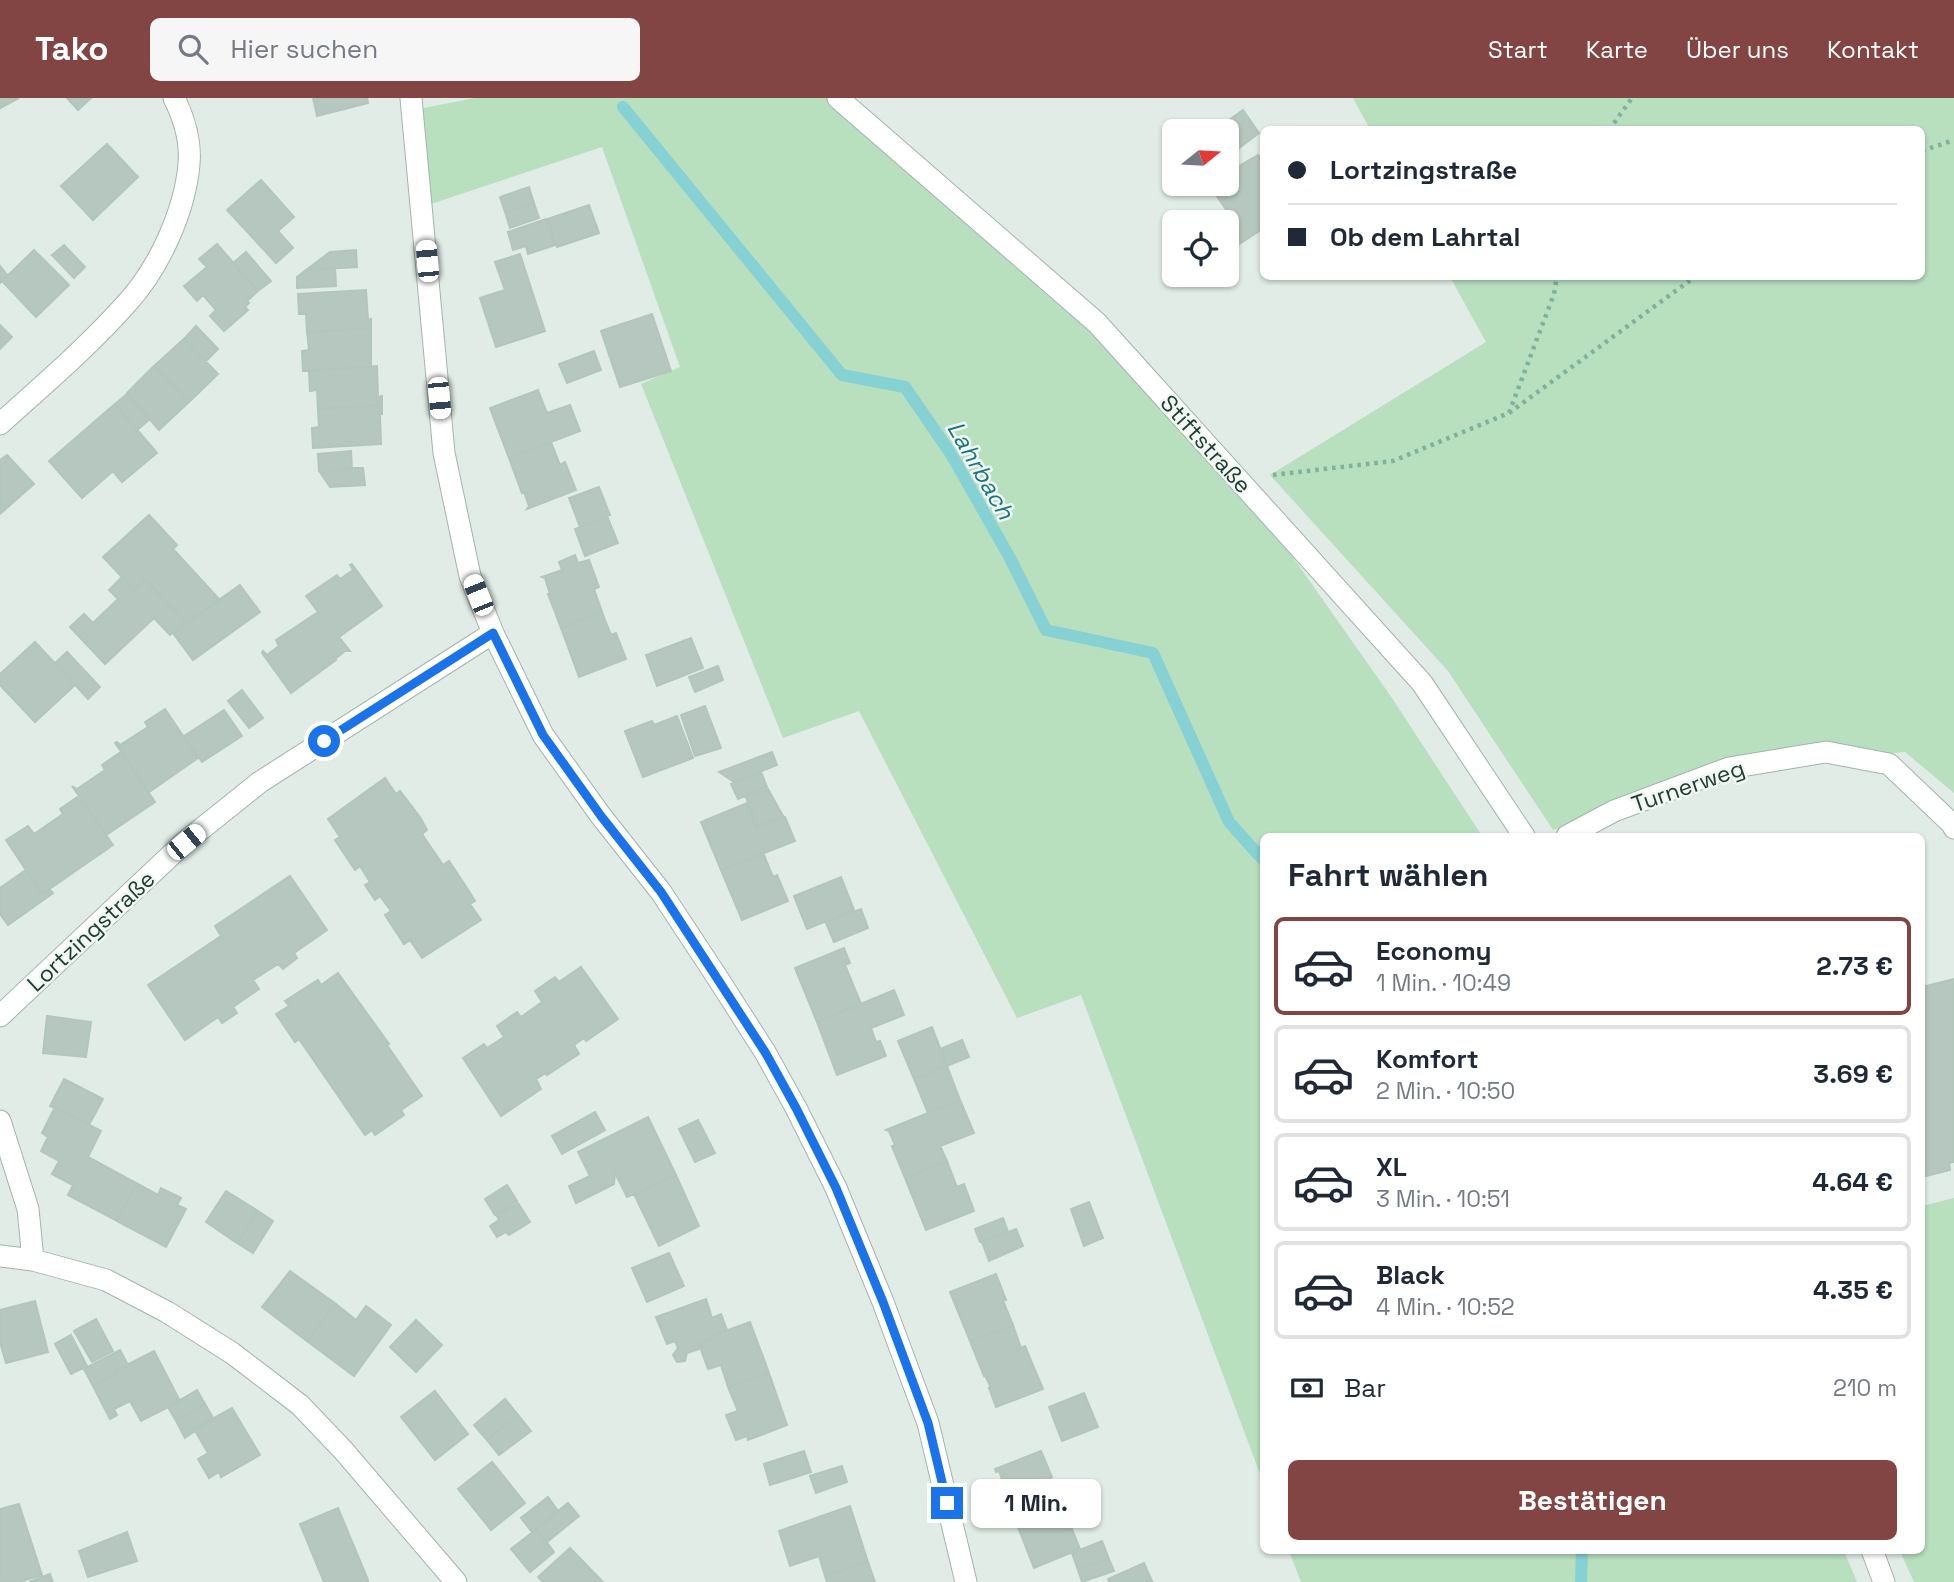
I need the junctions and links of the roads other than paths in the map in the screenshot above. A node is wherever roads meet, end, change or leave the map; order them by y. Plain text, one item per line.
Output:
1 (174, 98) edge
2 (411, 98) edge
3 (838, 98) edge
4 (0, 424) edge
5 (493, 633) junction
6 (1954, 828) edge
7 (1522, 833) edge
8 (1573, 833) edge
9 (0, 1016) edge
10 (0, 1121) edge
11 (0, 1256) edge
12 (33, 1260) junction
13 (1874, 1554) edge
14 (456, 1582) edge
15 (966, 1582) edge
16 (1884, 1582) edge

1 - 4 street
2 - 5 street
3 - 7 street, Stiftstraße
5 - 9 street, Lortzingstraße
5 - 15 street
6 - 8 street, Turnerweg
10 - 12 street
11 - 12 street
12 - 14 street
13 - 16 street

